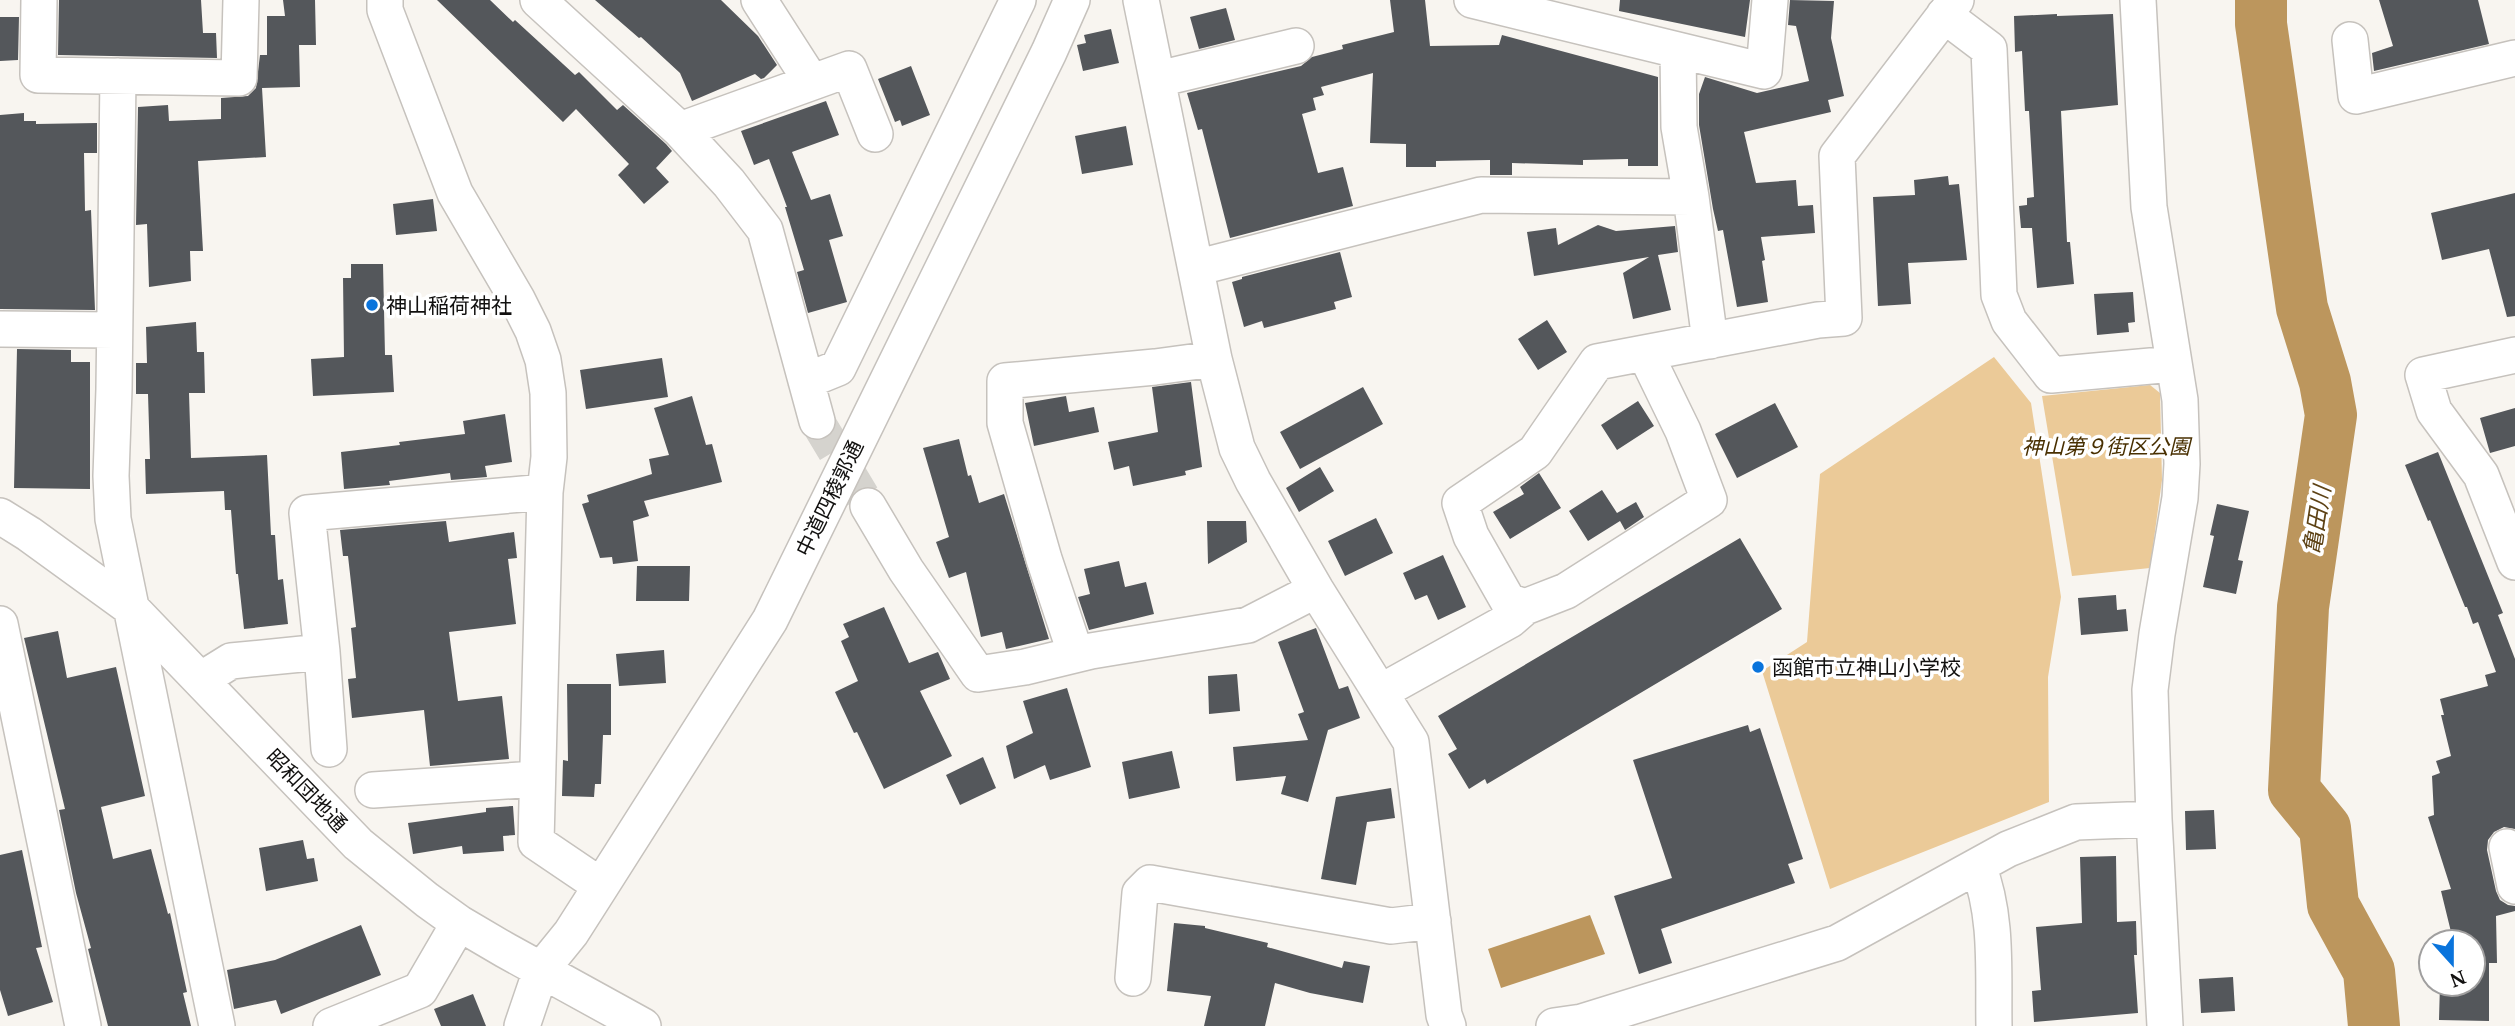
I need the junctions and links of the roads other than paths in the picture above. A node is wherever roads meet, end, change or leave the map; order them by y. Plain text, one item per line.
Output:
1 (40, 0) edge
2 (241, 0) edge
3 (385, 0) edge
4 (538, 0) edge
5 (759, 0) edge
6 (1017, 0) edge
7 (1072, 0) edge
8 (1141, 0) edge
9 (1472, 0) edge
10 (1770, 0) edge
11 (2138, 0) edge
12 (1950, 8) edge
13 (2350, 40) dead end
14 (1296, 46) dead end
15 (1678, 51) junction
16 (2515, 58) edge
17 (118, 76) junction
18 (1171, 76) dead end
19 (811, 81) junction
20 (680, 130) junction
21 (875, 134) dead end
22 (1691, 197) junction
23 (1211, 264) dead end
24 (0, 329) edge
25 (114, 330) junction
26 (1710, 341) junction
27 (1645, 354) junction
28 (2515, 355) edge
29 (1214, 359) junction
30 (2173, 364) junction
31 (806, 381) junction
32 (817, 421) tunnel mouth
33 (545, 492) junction
34 (868, 506) tunnel mouth
35 (2505, 512) edge
36 (0, 516) edge
37 (2515, 562) edge
38 (1316, 590) junction
39 (1525, 607) junction
40 (131, 608) junction
41 (0, 625) edge
42 (1071, 640) dead end
43 (322, 652) junction
44 (201, 680) junction
45 (1395, 684) dead end
46 (329, 749) dead end
47 (536, 779) junction
48 (373, 790) dead end
49 (2154, 819) junction
50 (2507, 847) dead end
51 (1978, 866) junction
52 (601, 886) junction
53 (2515, 886) edge
54 (1433, 921) junction
55 (459, 923) junction
56 (541, 970) junction
57 (1133, 978) dead end
58 (1618, 1018) edge
59 (83, 1026) edge
60 (217, 1026) edge
61 (331, 1026) edge
62 (522, 1026) edge
63 (643, 1026) edge
64 (1448, 1026) edge
65 (1554, 1026) edge
66 (1994, 1026) edge
67 (2165, 1026) edge

1 - 17 street
2 - 17 street
3 - 33 street
4 - 20 street
5 - 19 street
6 - 31 street
7 - 52 street, 中道四稜郭通
8 - 29 street
9 - 15 street
10 - 15 street
11 - 30 street
12 - 26 street
12 - 30 street
13 - 16 street
14 - 18 street
15 - 22 street
17 - 25 street
19 - 20 street
19 - 21 street
20 - 31 street
22 - 23 street
22 - 26 street
24 - 25 street
25 - 40 street
26 - 27 street
27 - 39 street
27 - 39 street
28 - 35 street
29 - 38 street
29 - 42 street
30 - 49 street
31 - 32 street
33 - 43 street
33 - 47 street
34 - 38 street
35 - 37 street
36 - 40 street, 昭和団地通
38 - 54 street
39 - 45 street
40 - 44 street, 昭和団地通
40 - 60 street
41 - 59 street
43 - 44 street
43 - 46 street
44 - 55 street, 昭和団地通
47 - 48 street
47 - 52 street
49 - 51 street
49 - 67 street
50 - 53 street
51 - 58 street
51 - 66 street
52 - 56 street, 中道四稜郭通
54 - 57 street
54 - 64 street
55 - 56 street, 昭和団地通
55 - 61 street
56 - 62 street
56 - 63 street, 昭和団地通
58 - 65 street

